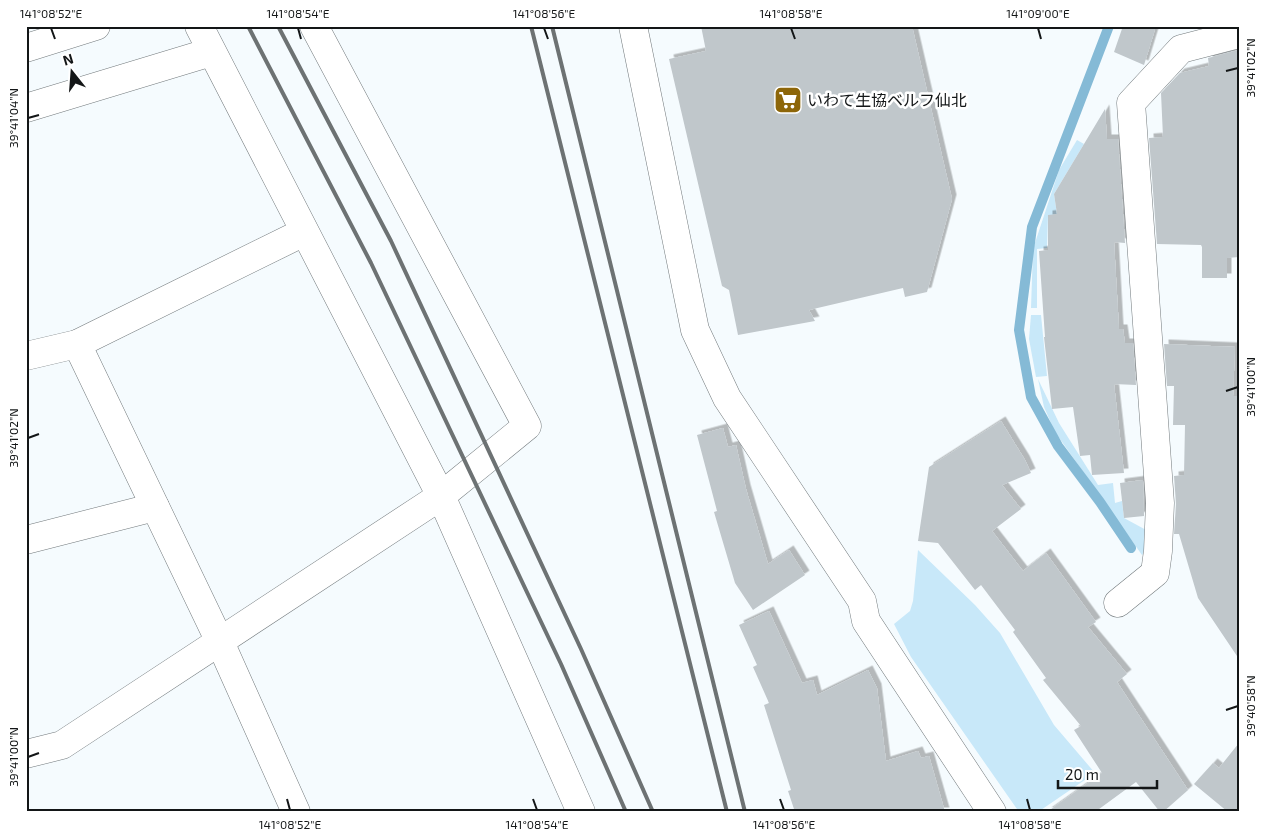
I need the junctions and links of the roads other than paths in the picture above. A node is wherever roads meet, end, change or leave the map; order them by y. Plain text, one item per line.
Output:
1 (96, 26) edge
2 (198, 26) edge
3 (314, 26) edge
4 (633, 26) edge
5 (1239, 34) edge
6 (26, 48) edge
7 (211, 52) junction
8 (26, 108) edge
9 (304, 232) junction
10 (77, 344) junction
11 (26, 356) edge
12 (441, 496) junction
13 (155, 507) junction
14 (26, 540) edge
15 (1118, 603) dead end
16 (220, 642) junction
17 (26, 754) edge
18 (296, 812) edge
19 (582, 812) edge
20 (992, 812) edge

1 - 6 street
2 - 7 street
3 - 12 street
4 - 20 street
5 - 15 street
7 - 8 street
7 - 9 street
9 - 10 street
9 - 12 street
10 - 11 street
10 - 13 street
12 - 16 street
12 - 19 street
13 - 14 street
13 - 16 street
16 - 17 street
16 - 18 street

